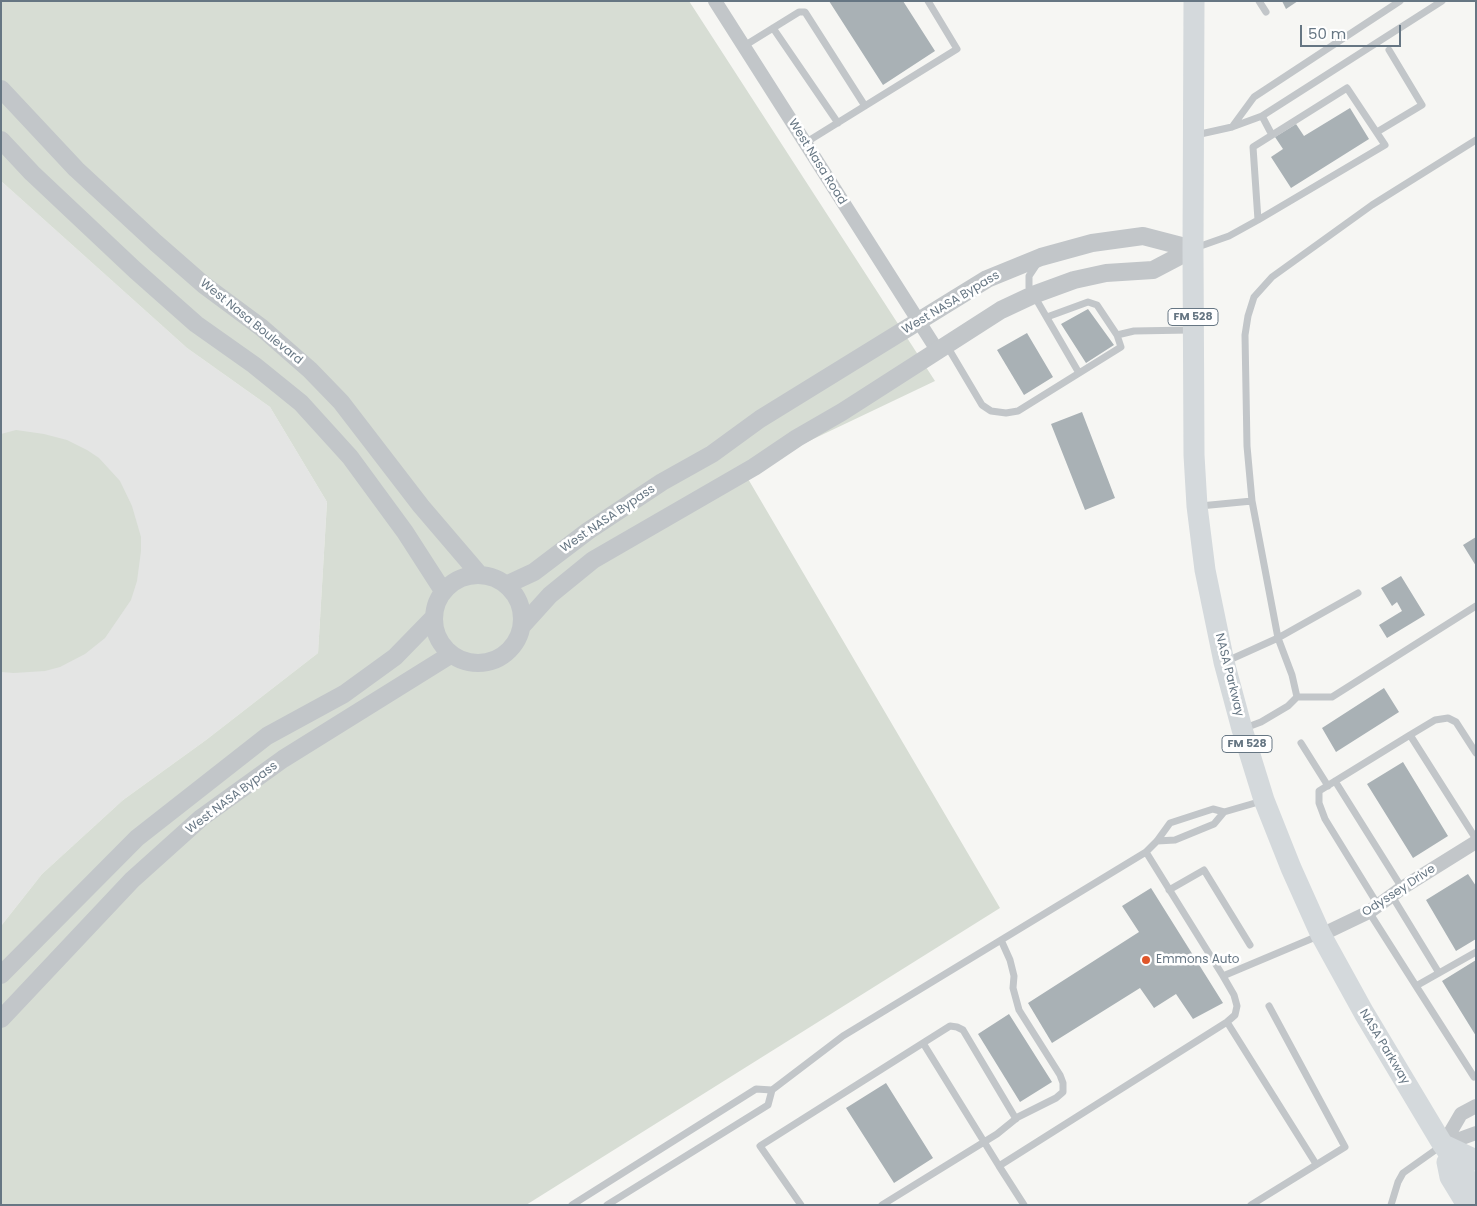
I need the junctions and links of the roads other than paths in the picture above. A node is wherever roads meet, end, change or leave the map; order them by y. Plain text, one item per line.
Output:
1 (715, 1) edge
2 (928, 1) edge
3 (1194, 1) edge
4 (1259, 1) edge
5 (1400, 1) edge
6 (1442, 1) edge
7 (1266, 12) dead end
8 (773, 28) junction
9 (744, 46) junction
10 (1389, 50) dead end
11 (1, 89) edge
12 (865, 106) junction
13 (1262, 116) junction
14 (838, 122) junction
15 (1232, 127) junction
16 (1376, 132) junction
17 (1272, 135) junction
18 (1193, 136) junction
19 (1, 140) edge
20 (1476, 140) edge
21 (804, 142) junction
22 (1258, 220) junction
23 (1193, 249) junction
24 (1041, 257) junction
25 (1033, 294) junction
26 (1047, 318) junction
27 (918, 323) junction
28 (1193, 330) junction
29 (1117, 335) junction
30 (941, 347) junction
31 (1079, 373) junction
32 (1252, 501) junction
33 (1197, 506) junction
34 (480, 575) junction
35 (506, 585) junction
36 (443, 591) junction
37 (1358, 593) dead end
38 (1476, 606) edge
39 (434, 617) junction
40 (522, 626) junction
41 (1278, 638) junction
42 (450, 655) junction
43 (1224, 662) junction
44 (1297, 697) junction
45 (1242, 729) junction
46 (1410, 735) junction
47 (1301, 743) dead end
48 (1476, 753) edge
49 (1335, 781) junction
50 (1328, 786) junction
51 (1264, 800) junction
52 (1224, 812) junction
53 (1476, 840) edge
54 (1157, 841) junction
55 (1146, 852) junction
56 (1169, 890) junction
57 (1397, 892) junction
58 (1374, 909) junction
59 (1321, 935) junction
60 (1001, 940) junction
61 (1250, 945) dead end
62 (1476, 952) edge
63 (1439, 973) junction
64 (1, 975) edge
65 (1224, 976) junction
66 (1416, 986) junction
67 (1268, 1006) dead end
68 (2, 1016) edge
69 (1227, 1022) junction
70 (923, 1043) junction
71 (1474, 1077) dead end
72 (772, 1090) junction
73 (1476, 1106) edge
74 (1016, 1119) junction
75 (1476, 1133) edge
76 (984, 1142) junction
77 (1443, 1145) junction
78 (1476, 1160) edge
79 (1316, 1164) junction
80 (999, 1166) junction
81 (1476, 1191) edge
82 (572, 1205) edge
83 (607, 1205) edge
84 (801, 1205) edge
85 (882, 1205) edge
86 (1024, 1205) edge
87 (1251, 1205) edge
88 (1391, 1205) edge
89 (1466, 1205) edge

1 - 9 street, West Nasa Road
2 - 12 lane
3 - 18 main road, FM 528
4 - 7 lane
5 - 15 lane
6 - 13 lane
8 - 9 lane
8 - 12 lane
8 - 14 lane
9 - 21 street, West Nasa Road
10 - 16 lane
11 - 34 street, West Nasa Boulevard
12 - 14 lane
13 - 15 lane
13 - 17 lane
14 - 21 lane
15 - 18 lane
16 - 17 lane
16 - 22 lane
17 - 22 lane
18 - 23 main road, FM 528
19 - 36 street
20 - 32 lane
21 - 27 street, West Nasa Road
22 - 23 lane
23 - 24 street, West NASA Bypass
23 - 25 street, West NASA Bypass
23 - 28 main road, NASA Parkway / FM 528
24 - 25 lane
24 - 27 street, West NASA Bypass
25 - 26 lane
25 - 30 street, West NASA Bypass
26 - 29 lane
26 - 31 lane
27 - 30 street, West Nasa Road
27 - 35 street, West NASA Bypass
28 - 29 lane
28 - 33 main road, NASA Parkway / FM 528
29 - 31 lane
30 - 31 lane
30 - 40 street, West NASA Bypass
32 - 33 lane
32 - 41 lane
33 - 43 main road, NASA Parkway / FM 528
34 - 35 street
34 - 36 street
35 - 40 street
36 - 39 street, West NASA Bypass
37 - 41 lane
38 - 44 lane
39 - 42 street
39 - 64 street, West NASA Bypass
40 - 42 street, West NASA Bypass
41 - 43 lane
41 - 44 lane
42 - 68 street, West NASA Bypass
43 - 45 main road, NASA Parkway / FM 528
44 - 45 lane
45 - 51 main road, NASA Parkway / FM 528
46 - 48 lane
46 - 49 lane
46 - 53 lane
47 - 50 lane
49 - 50 lane
49 - 57 lane
50 - 58 lane
51 - 52 lane
51 - 59 main road, NASA Parkway / FM 528
52 - 54 lane
52 - 54 lane
53 - 57 street, Odyssey Drive
54 - 55 lane
55 - 56 lane
55 - 60 lane
56 - 61 lane
56 - 65 lane
57 - 58 street, Odyssey Drive
57 - 63 lane
58 - 59 street, Odyssey Drive
58 - 66 lane
59 - 65 lane
59 - 77 main road, NASA Parkway / FM 528
60 - 72 lane
60 - 74 lane
62 - 63 lane
63 - 66 lane
65 - 69 lane
66 - 71 lane
67 - 79 lane
69 - 79 lane
69 - 80 lane
70 - 74 lane
70 - 76 lane
70 - 84 lane
72 - 82 lane
72 - 83 lane
73 - 77 street
74 - 76 lane
75 - 77 street
76 - 80 lane
76 - 85 lane
77 - 78 main road
77 - 81 main road, NASA Parkway / FM 528
77 - 88 lane
77 - 89 main road, NASA Parkway / FM 528
79 - 87 lane
80 - 86 lane

